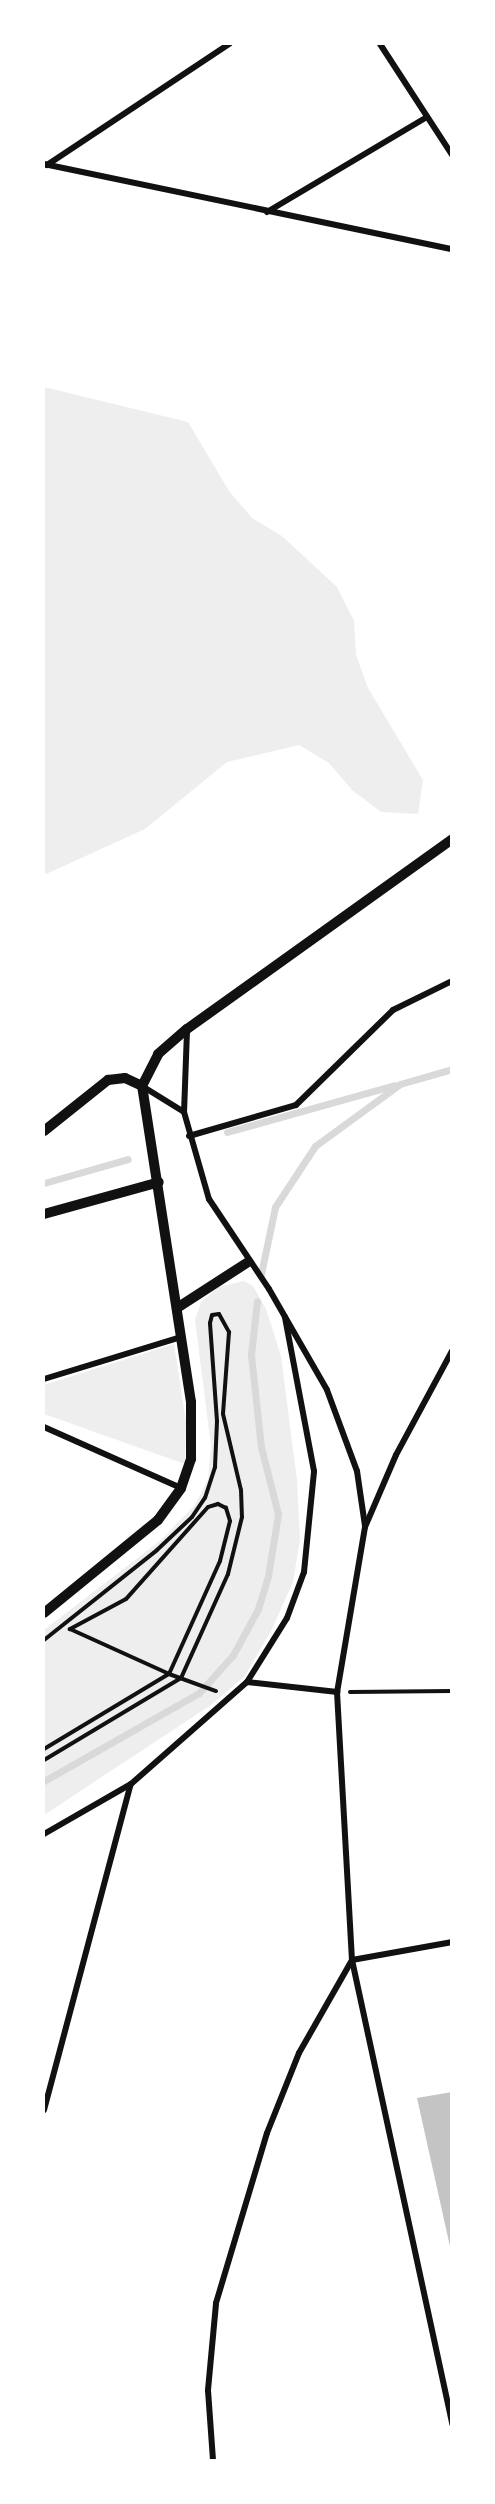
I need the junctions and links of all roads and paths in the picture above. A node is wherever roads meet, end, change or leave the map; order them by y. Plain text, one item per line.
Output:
1 (229, 44) edge
2 (380, 44) edge
3 (427, 117) junction
4 (452, 155) edge
5 (45, 165) edge
6 (266, 212) junction
7 (452, 249) edge
8 (452, 839) edge
9 (452, 981) edge
10 (187, 1029) junction
11 (142, 1086) junction
12 (184, 1112) junction
13 (44, 1131) edge
14 (189, 1136) junction
15 (159, 1182) junction
16 (44, 1214) edge
17 (248, 1262) junction
18 (177, 1308) junction
19 (285, 1317) junction
20 (182, 1337) junction
21 (452, 1350) edge
22 (44, 1379) edge
23 (44, 1427) edge
24 (182, 1488) junction
25 (365, 1527) junction
26 (44, 1613) edge
27 (66, 1623) junction
28 (70, 1629) junction
29 (44, 1640) edge
30 (169, 1674) junction
31 (181, 1678) junction
32 (247, 1682) junction
33 (212, 1690) dead end
34 (452, 1691) edge
35 (338, 1692) junction
36 (44, 1749) edge
37 (44, 1760) edge
38 (131, 1784) junction
39 (44, 1834) edge
40 (452, 1942) edge
41 (352, 1960) junction
42 (44, 2110) edge
43 (452, 2424) edge
44 (213, 2460) edge

1 - 5 street
2 - 3 street
3 - 4 street
3 - 6 street
5 - 6 street
6 - 7 street
8 - 10 street
9 - 14 street
10 - 11 street
10 - 12 street
11 - 12 street
11 - 13 street
11 - 15 street
12 - 14 street
14 - 17 street
15 - 16 street
15 - 18 street
17 - 18 street
17 - 19 street
18 - 20 street
19 - 25 street
19 - 32 street
20 - 22 street
20 - 24 street
21 - 25 street
23 - 24 street
24 - 26 street
25 - 35 street
27 - 28 path
27 - 29 path
27 - 31 path
28 - 30 path
28 - 30 path
30 - 31 path
30 - 36 path
31 - 33 path
31 - 37 path
32 - 35 street
32 - 38 street
34 - 35 path
35 - 41 street
38 - 39 street
38 - 42 street
40 - 41 street
41 - 43 street
41 - 44 street

